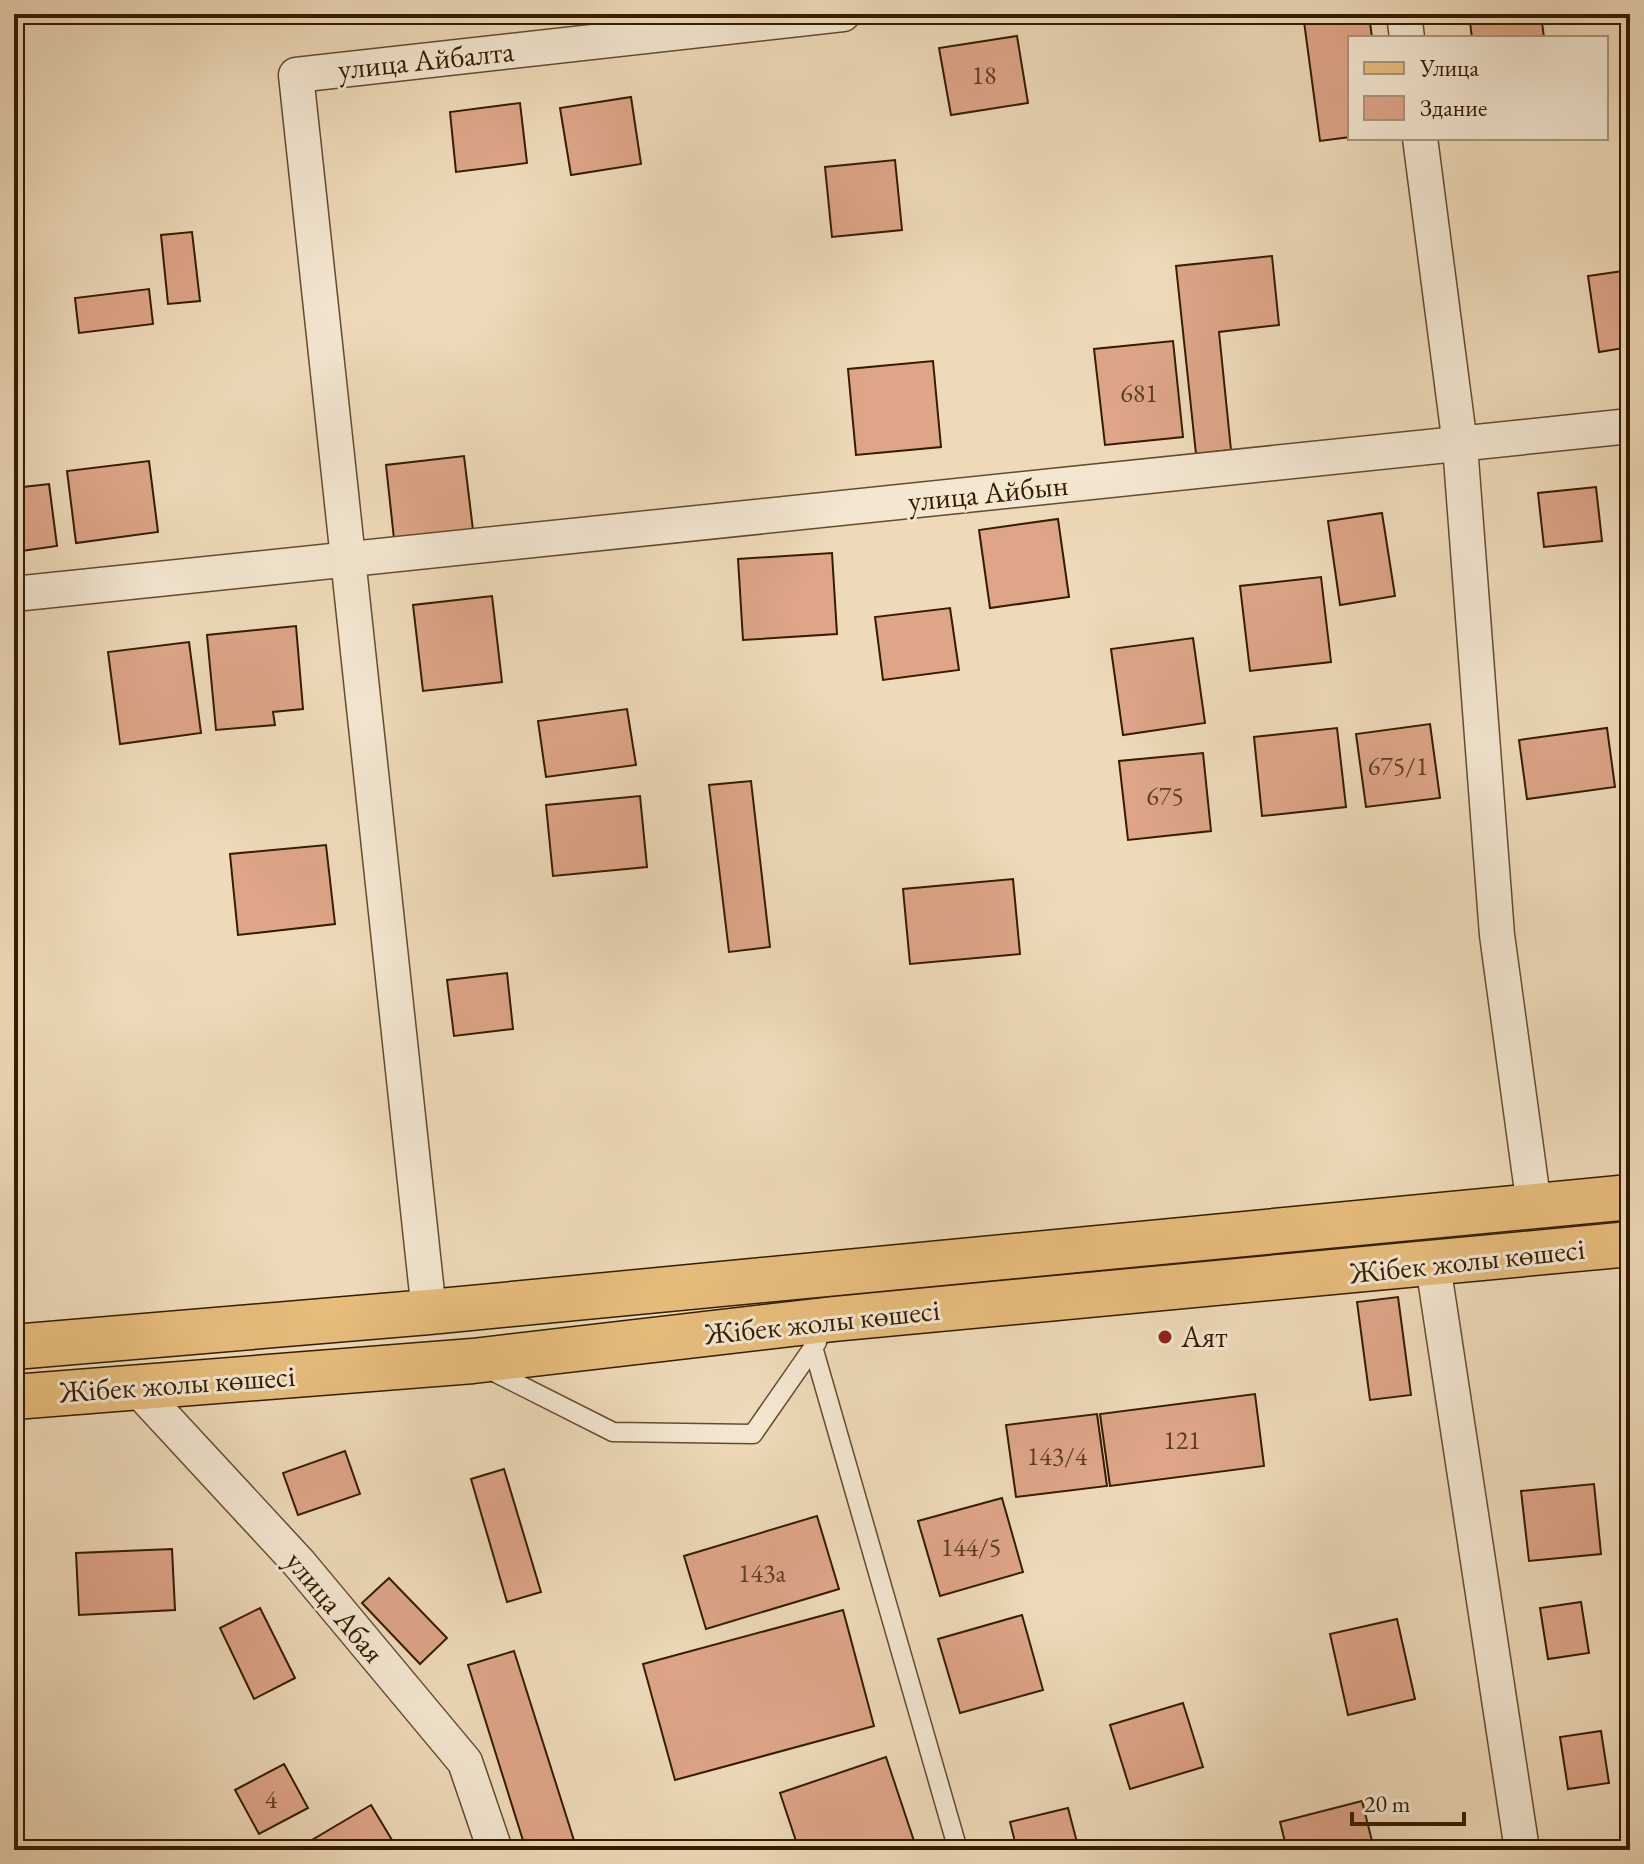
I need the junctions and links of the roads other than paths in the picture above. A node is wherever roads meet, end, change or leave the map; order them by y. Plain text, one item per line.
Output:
1 (843, 14) edge
2 (1404, 14) edge
3 (1407, 36) edge
4 (1420, 140) edge
5 (1630, 426) edge
6 (1460, 445) junction
7 (345, 558) junction
8 (14, 594) edge
9 (1630, 1197) edge
10 (1534, 1206) junction
11 (1630, 1244) edge
12 (1433, 1265) junction
13 (429, 1312) junction
14 (823, 1333) junction
15 (14, 1347) edge
16 (473, 1361) junction
17 (137, 1388) junction
18 (14, 1397) edge
19 (495, 1850) edge
20 (958, 1850) edge
21 (1522, 1850) edge

1 - 7 street, улица Айбалта
2 - 3 street
4 - 6 street
5 - 6 street, улица Айбын
6 - 7 street, улица Айбын
6 - 10 street
7 - 8 street, улица Айбын
7 - 13 street
9 - 10 main road, Жібек жолы көшесі
10 - 13 main road, Жібек жолы көшесі
11 - 12 main road, Жібек жолы көшесі
12 - 14 main road, Жібек жолы көшесі
12 - 21 street
13 - 15 main road, Жібек жолы көшесі
14 - 16 main road, Жібек жолы көшесі
14 - 16 lane
14 - 20 lane
16 - 17 main road, Жібек жолы көшесі
17 - 18 main road, Жібек жолы көшесі
17 - 19 street, улица Абая

